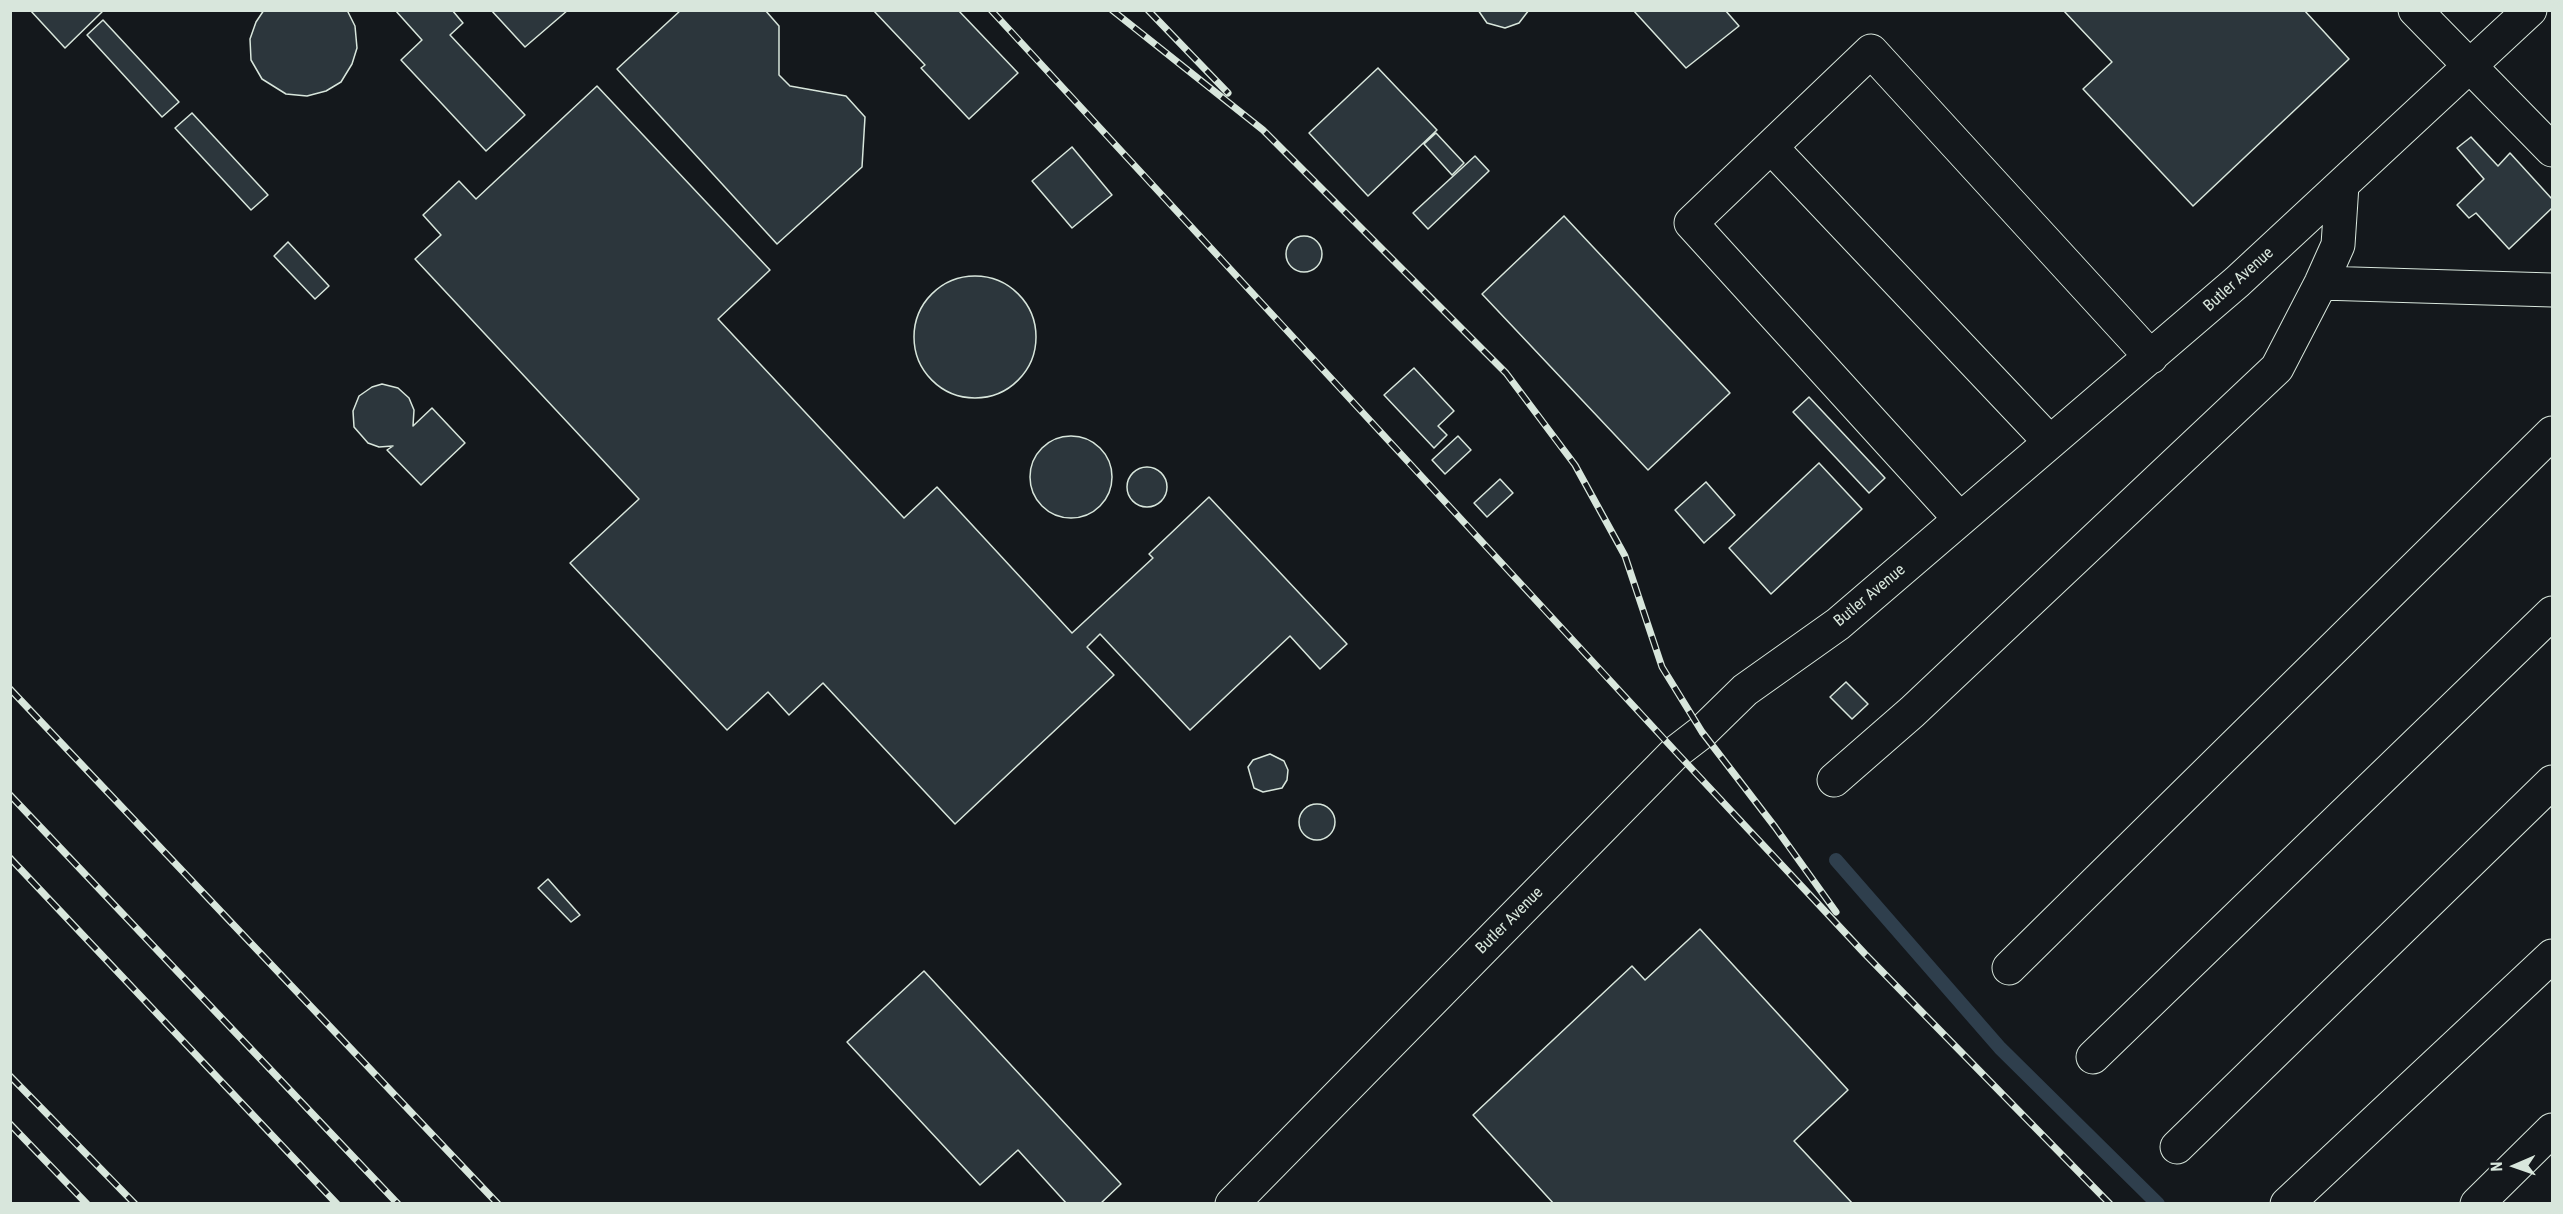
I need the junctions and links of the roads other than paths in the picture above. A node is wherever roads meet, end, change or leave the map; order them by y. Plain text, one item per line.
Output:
1 (2415, 10) edge
2 (2529, 10) edge
3 (2470, 65) junction
4 (1771, 147) junction
5 (2553, 150) edge
6 (2342, 185) junction
7 (2321, 283) junction
8 (2553, 290) edge
9 (2151, 357) junction
10 (2553, 433) edge
11 (2050, 442) junction
12 (1960, 519) junction
13 (2553, 613) edge
14 (1834, 780) dead end
15 (2553, 782) edge
16 (2553, 956) edge
17 (2009, 968) dead end
18 (2093, 1058) dead end
19 (2553, 1130) edge
20 (2177, 1147) dead end
21 (1232, 1203) edge
22 (2287, 1203) edge
23 (2477, 1203) edge

1 - 3 street
2 - 3 street, Butler Avenue
3 - 5 street
3 - 6 street, Butler Avenue
4 - 9 street
4 - 11 street
4 - 12 street
6 - 7 street
6 - 9 street, Butler Avenue
7 - 8 street
7 - 14 street
9 - 11 street, Butler Avenue
10 - 17 street
11 - 12 street, Butler Avenue
12 - 21 street, Butler Avenue
13 - 18 street
15 - 20 street
16 - 22 street
19 - 23 street

